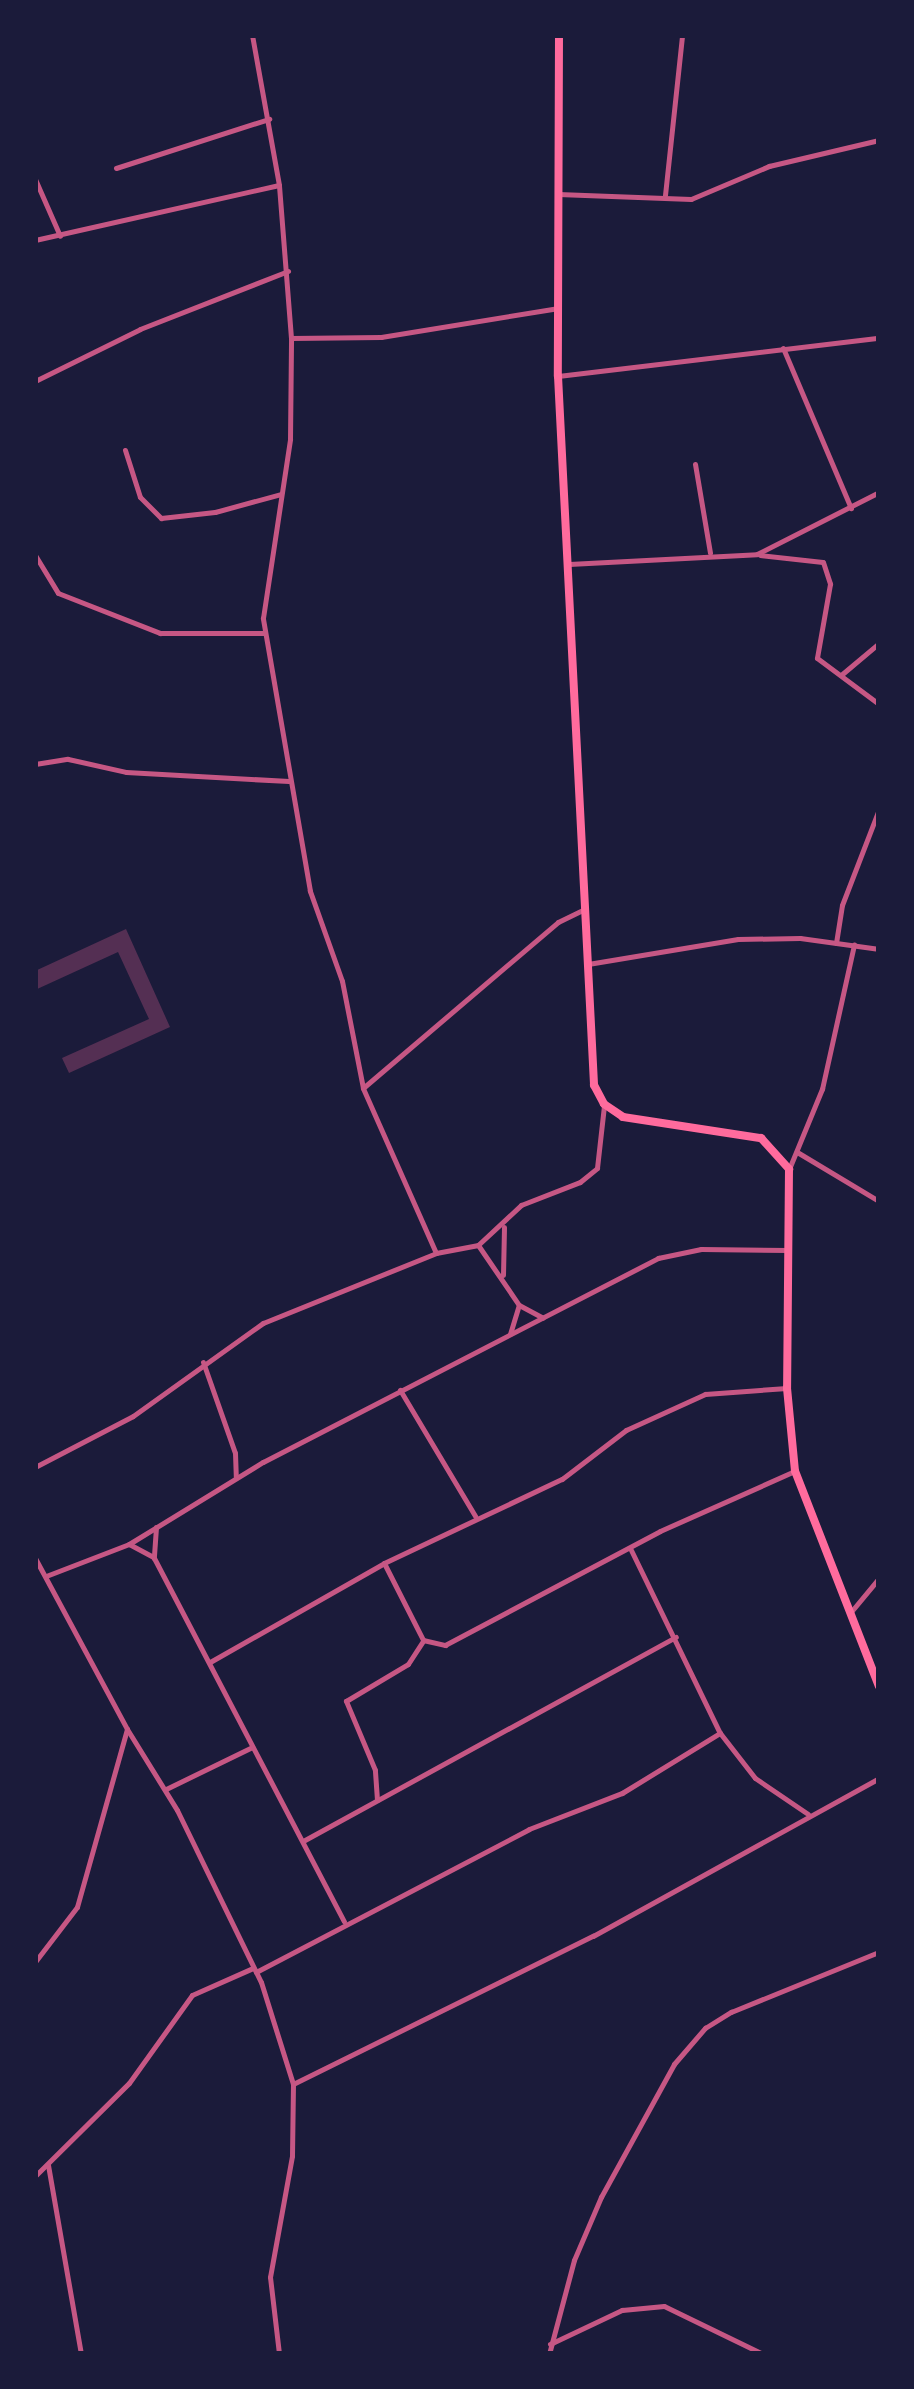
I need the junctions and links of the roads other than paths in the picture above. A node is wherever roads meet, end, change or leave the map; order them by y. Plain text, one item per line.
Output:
1 (252, 35) edge
2 (559, 35) edge
3 (682, 35) edge
4 (269, 119) junction
5 (879, 140) edge
6 (116, 168) dead end
7 (35, 179) edge
8 (279, 185) junction
9 (558, 194) junction
10 (664, 196) junction
11 (60, 236) junction
12 (35, 240) edge
13 (288, 271) junction
14 (559, 308) junction
15 (291, 338) junction
16 (879, 338) edge
17 (783, 348) junction
18 (558, 376) junction
19 (35, 381) edge
20 (125, 450) dead end
21 (696, 464) dead end
22 (879, 492) edge
23 (281, 494) junction
24 (851, 508) junction
25 (710, 553) junction
26 (757, 554) junction
27 (35, 555) edge
28 (569, 564) junction
29 (265, 634) junction
30 (879, 643) edge
31 (841, 675) junction
32 (879, 704) edge
33 (35, 764) edge
34 (289, 781) junction
35 (879, 809) edge
36 (583, 910) junction
37 (836, 944) junction
38 (854, 945) junction
39 (879, 949) edge
40 (588, 964) junction
41 (363, 1088) junction
42 (604, 1104) junction
43 (797, 1152) junction
44 (789, 1169) junction
45 (879, 1201) edge
46 (505, 1224) junction
47 (478, 1244) junction
48 (792, 1250) junction
49 (436, 1253) junction
50 (503, 1277) junction
51 (519, 1305) junction
52 (543, 1318) junction
53 (510, 1334) junction
54 (203, 1362) junction
55 (787, 1388) junction
56 (400, 1390) junction
57 (35, 1467) edge
58 (795, 1471) junction
59 (236, 1477) junction
60 (475, 1516) junction
61 (156, 1528) junction
62 (130, 1544) junction
63 (631, 1550) junction
64 (35, 1558) edge
65 (154, 1558) junction
66 (384, 1562) junction
67 (46, 1576) junction
68 (879, 1578) edge
69 (848, 1615) junction
70 (676, 1637) junction
71 (423, 1640) junction
72 (210, 1662) junction
73 (879, 1686) edge
74 (127, 1729) junction
75 (720, 1734) junction
76 (252, 1747) junction
77 (879, 1778) edge
78 (166, 1789) junction
79 (376, 1800) junction
80 (808, 1814) junction
81 (303, 1841) junction
82 (344, 1921) junction
83 (35, 1951) edge
84 (879, 1952) edge
85 (36, 1961) edge
86 (255, 1970) junction
87 (293, 2084) junction
88 (48, 2165) junction
89 (35, 2176) edge
90 (550, 2344) junction
91 (80, 2354) edge
92 (279, 2354) edge
93 (548, 2354) edge
94 (762, 2354) edge

1 - 4 street
2 - 9 main road
3 - 10 street
4 - 6 street
4 - 8 street
5 - 10 street
7 - 11 street
8 - 11 street
8 - 13 street
9 - 10 street
9 - 14 main road
11 - 12 street
13 - 15 street
13 - 19 street
14 - 15 street
14 - 18 main road
15 - 23 street
16 - 17 street
17 - 18 street
17 - 24 street
18 - 28 main road
20 - 23 street
21 - 25 street
22 - 24 street
23 - 29 street
24 - 26 street
25 - 26 street
25 - 28 street
26 - 31 street
27 - 29 street
28 - 36 main road
29 - 34 street
30 - 31 street
31 - 32 street
33 - 34 street
34 - 41 street
35 - 37 street
36 - 40 main road
36 - 41 street
37 - 38 street
37 - 40 street
38 - 39 street
38 - 43 street
40 - 42 main road
41 - 49 street
42 - 44 main road
42 - 46 street
43 - 44 street
43 - 45 street
44 - 48 main road
46 - 47 street
46 - 50 street
47 - 49 street
47 - 50 street
48 - 52 street
48 - 55 main road
49 - 54 street
50 - 51 street
51 - 52 street
51 - 53 street
52 - 53 street
53 - 56 street
54 - 57 street
54 - 59 street
55 - 58 main road
55 - 60 street
56 - 59 street
56 - 60 street
58 - 63 street
58 - 69 main road
59 - 61 street
60 - 66 street
61 - 62 street
61 - 65 street
62 - 65 street
62 - 67 street
63 - 70 street
63 - 71 street
64 - 67 street
65 - 72 street
66 - 71 street
66 - 72 street
67 - 74 street
68 - 69 street
69 - 73 main road
70 - 75 street
70 - 79 street
71 - 79 street
72 - 76 street
74 - 78 street
74 - 85 street
75 - 80 street
75 - 82 street
76 - 78 street
76 - 81 street
77 - 80 street
78 - 86 street
79 - 81 street
80 - 87 street
81 - 82 street
82 - 86 street
83 - 85 street
84 - 90 street
86 - 87 street
86 - 88 street
87 - 92 street
88 - 89 street
88 - 91 street
90 - 93 street
90 - 94 street

